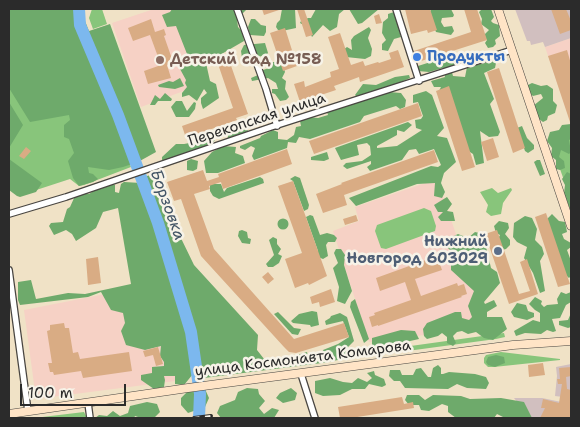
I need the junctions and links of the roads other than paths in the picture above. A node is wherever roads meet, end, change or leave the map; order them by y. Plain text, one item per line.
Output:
1 (237, 9) edge
2 (396, 9) edge
3 (498, 9) edge
4 (512, 50) junction
5 (419, 81) junction
6 (277, 126) junction
7 (9, 214) edge
8 (571, 226) edge
9 (9, 270) edge
10 (571, 341) edge
11 (301, 374) junction
12 (88, 402) junction
13 (28, 411) junction
14 (9, 414) edge
15 (90, 418) edge
16 (315, 418) edge

1 - 6 street
2 - 5 street
3 - 4 street
4 - 5 street, Перекопская улица
4 - 8 street
5 - 6 street, Перекопская улица
6 - 7 street, Перекопская улица
9 - 13 street
10 - 11 street, улица Космонавта Комарова
11 - 12 street, улица Космонавта Комарова
11 - 16 street
12 - 13 street, улица Космонавта Комарова
12 - 15 street
13 - 14 street, улица Космонавта Комарова

